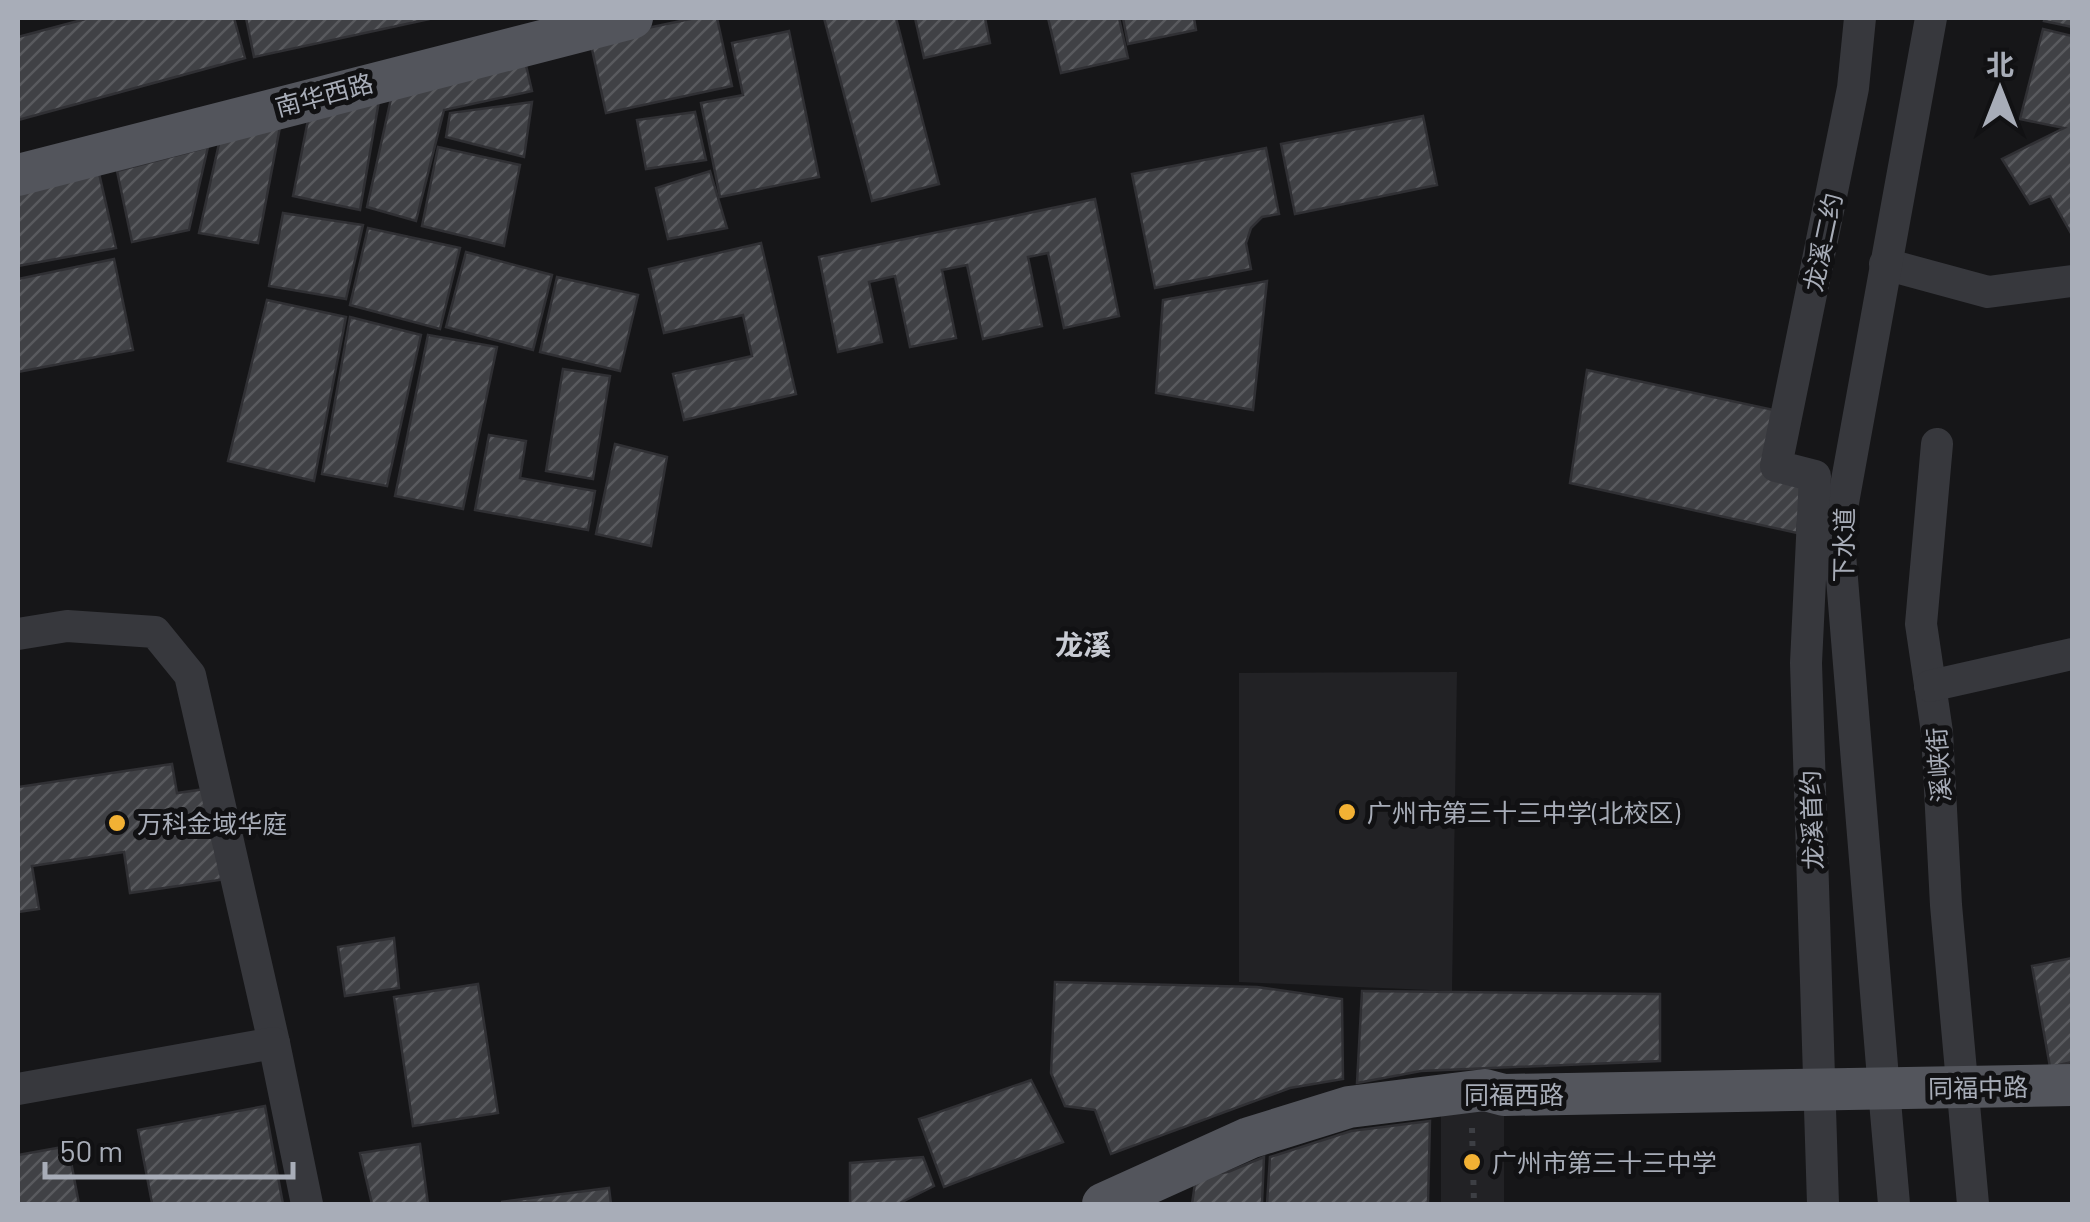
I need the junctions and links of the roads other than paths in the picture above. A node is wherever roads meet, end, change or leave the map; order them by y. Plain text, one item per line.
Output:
1 (632, 18) edge
2 (1860, 18) edge
3 (1932, 18) edge
4 (18, 175) edge
5 (1885, 264) junction
6 (2072, 282) edge
7 (1937, 444) dead end
8 (1776, 466) joint
9 (18, 634) edge
10 (2072, 654) edge
11 (1930, 686) junction
12 (274, 1044) junction
13 (2072, 1085) edge
14 (1963, 1087) junction
15 (18, 1089) edge
16 (1818, 1089) junction
17 (1884, 1089) junction
18 (307, 1204) edge
19 (1104, 1204) edge
20 (1823, 1204) edge
21 (1894, 1204) edge
22 (1973, 1204) edge

1 - 4 main road, 南华西路
2 - 8 street, 龙溪二约
3 - 5 street, 下水道
5 - 6 street
5 - 17 street, 下水道
7 - 11 street, 溪峡街
8 - 16 street, 龙溪首约
9 - 12 street
10 - 11 street
11 - 14 street, 溪峡街
12 - 15 street
12 - 18 street
13 - 14 main road, 同福中路
14 - 17 main road, 同福中路
14 - 22 street, 溪峡街
16 - 17 main road, 同福西路
16 - 19 main road, 同福西路
16 - 20 street, 龙溪首约
17 - 21 street, 下水道

